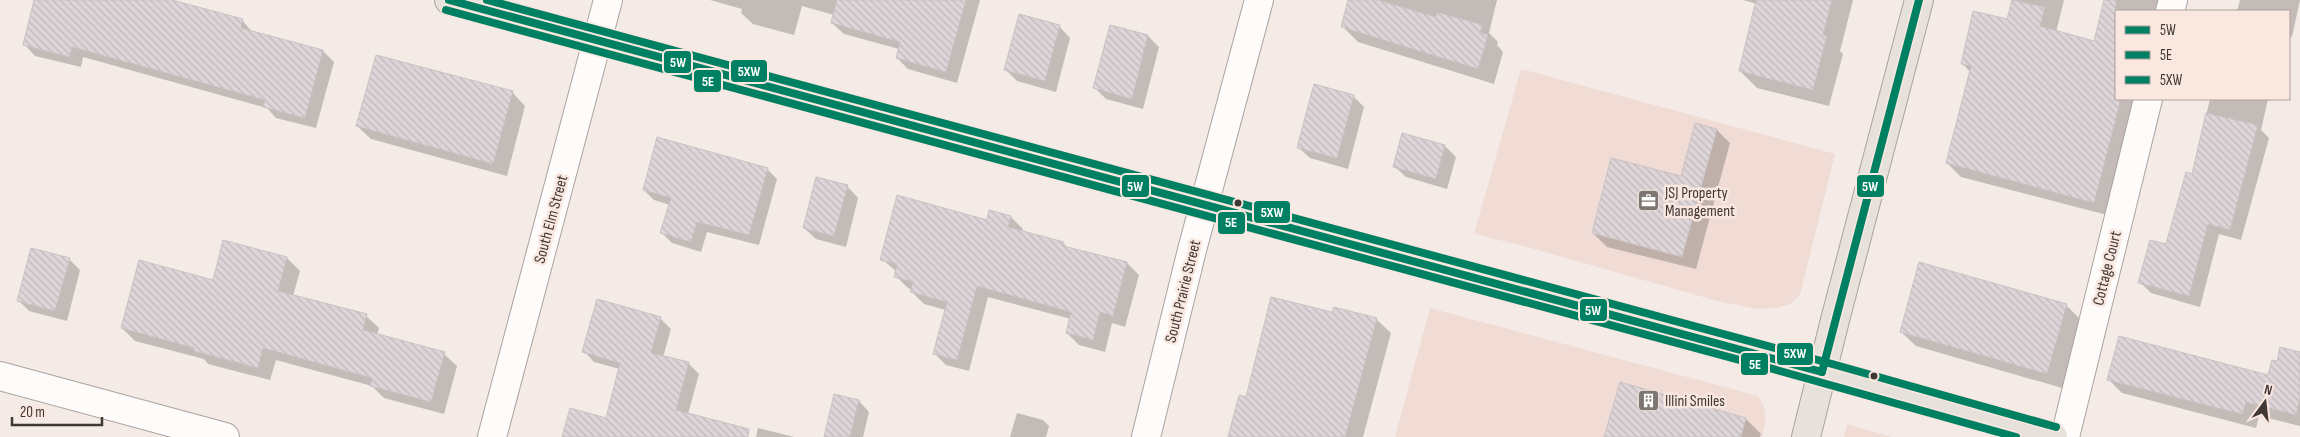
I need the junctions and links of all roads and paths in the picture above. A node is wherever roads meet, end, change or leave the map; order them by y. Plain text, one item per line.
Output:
1 (449, 0) edge
2 (608, 0) edge
3 (1259, 0) edge
4 (1919, 0) edge
5 (598, 40) junction
6 (2148, 100) edge
7 (1204, 205) junction
8 (1822, 372) junction
9 (0, 376) edge
10 (225, 437) edge
11 (492, 437) edge
12 (1146, 437) edge
13 (1806, 437) edge
14 (2053, 437) edge
15 (2064, 437) edge

1 - 5 main road
2 - 5 street, South Elm Street
3 - 7 street, South Prairie Street
4 - 8 main road
5 - 7 main road
5 - 11 street, South Elm Street
6 - 15 street, Cottage Court
7 - 8 main road
7 - 12 street, South Prairie Street
8 - 13 main road
8 - 14 main road
9 - 10 street

